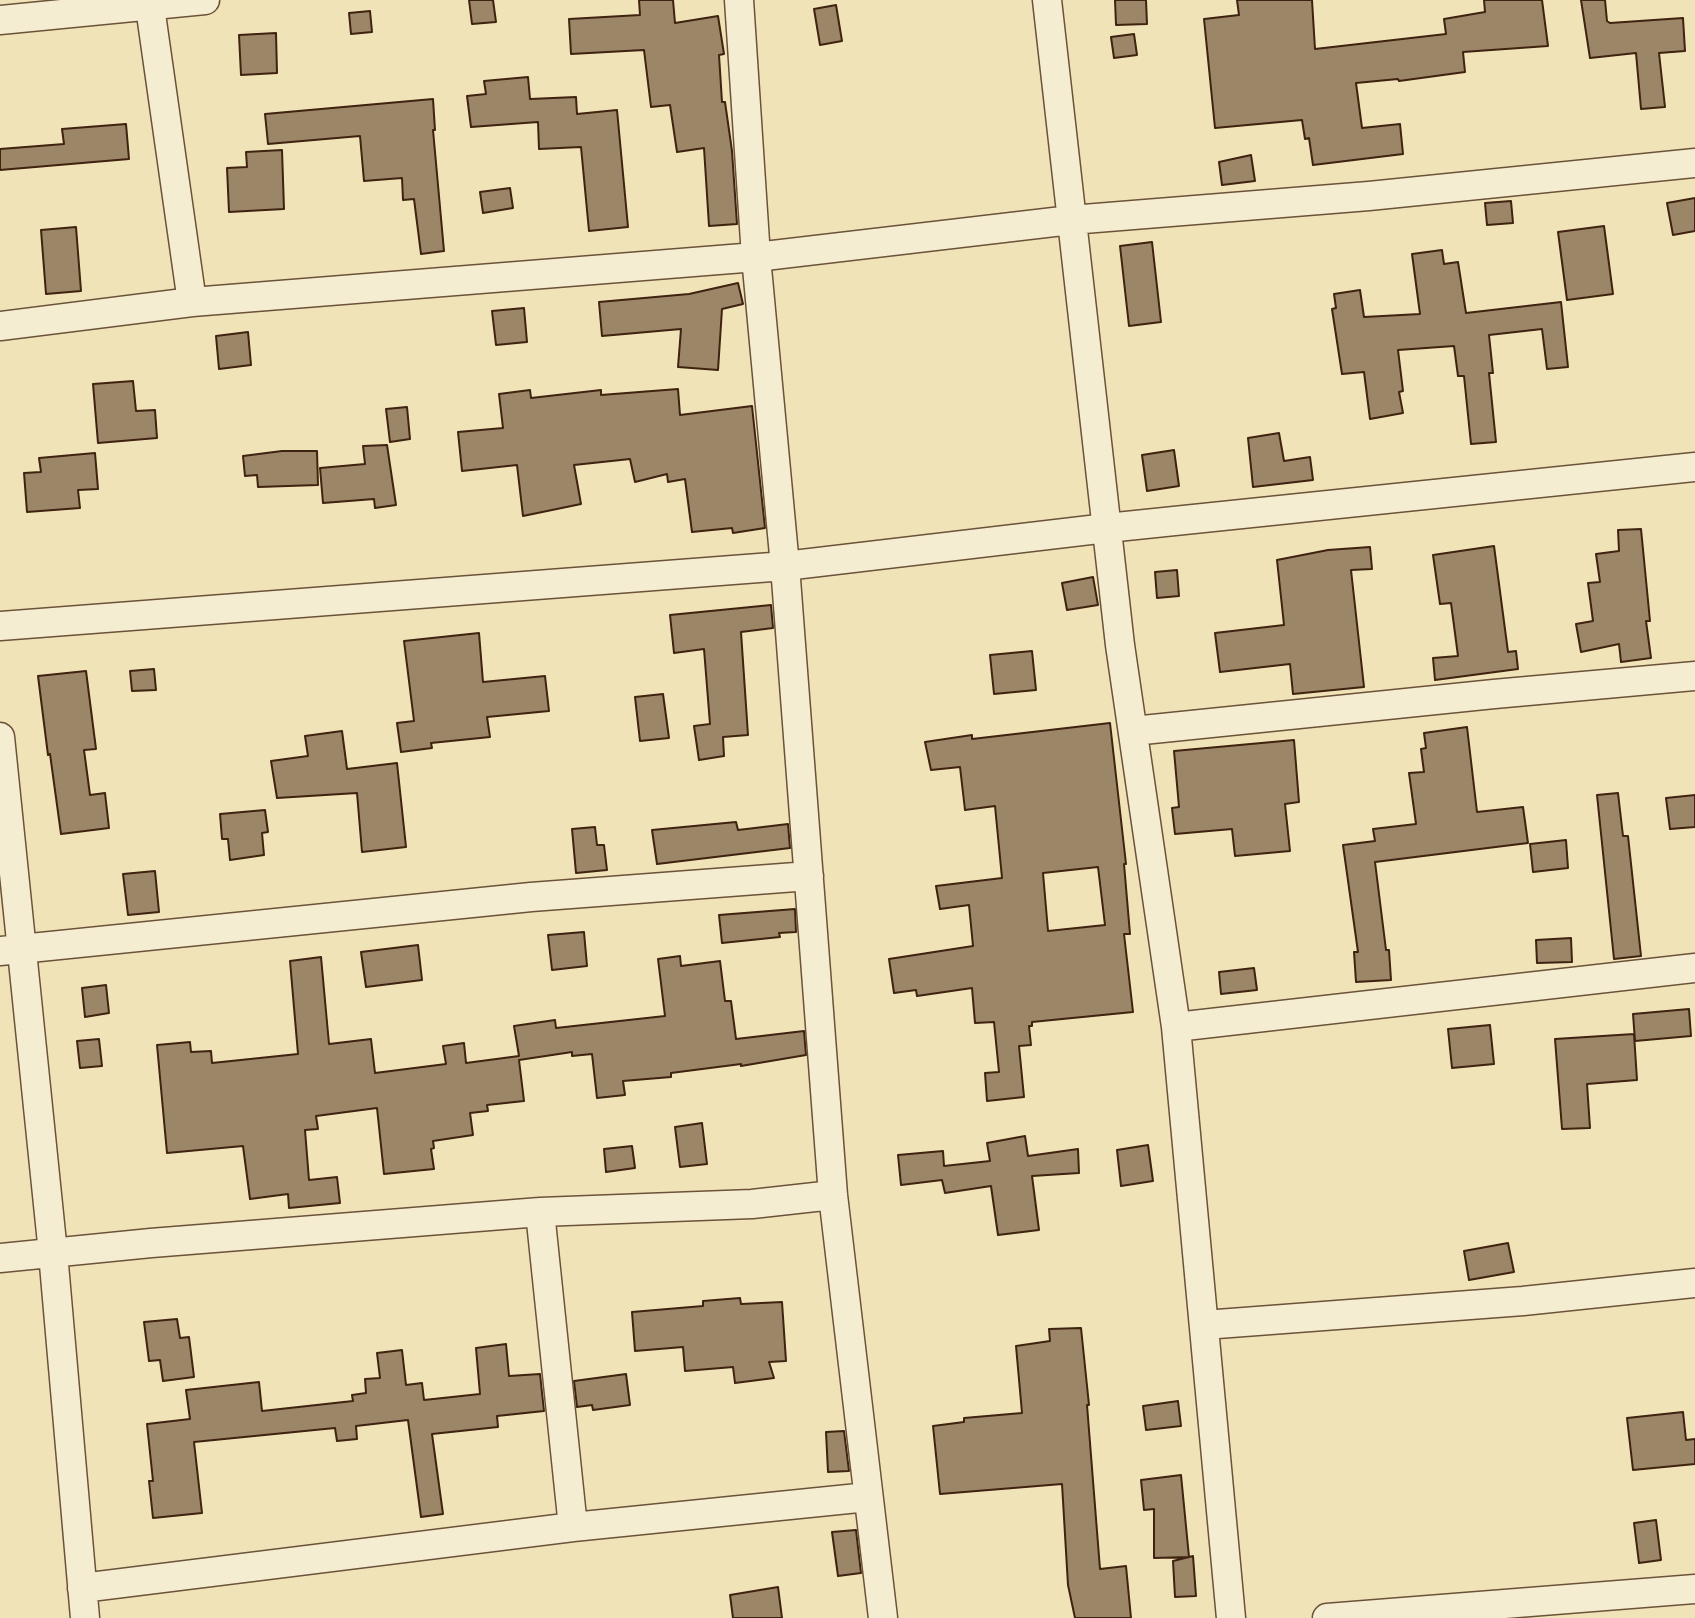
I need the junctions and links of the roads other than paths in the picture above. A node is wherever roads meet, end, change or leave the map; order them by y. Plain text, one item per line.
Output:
1 (205, 0) edge
2 (739, 0) edge
3 (1047, 0) edge
4 (149, 3) edge
5 (0, 20) edge
6 (1695, 163) edge
7 (1071, 220) junction
8 (756, 257) junction
9 (192, 302) junction
10 (0, 326) edge
11 (1695, 467) edge
12 (1107, 528) junction
13 (785, 566) junction
14 (0, 626) edge
15 (1695, 676) edge
16 (1133, 731) junction
17 (0, 737) edge
18 (809, 876) junction
19 (11, 950) edge
20 (1695, 968) edge
21 (1176, 1027) junction
22 (833, 1195) junction
23 (540, 1212) junction
24 (53, 1253) junction
25 (0, 1258) edge
26 (1695, 1283) edge
27 (1203, 1325) junction
28 (867, 1497) junction
29 (573, 1527) junction
30 (82, 1588) junction
31 (1695, 1589) edge
32 (85, 1618) edge
33 (883, 1618) edge
34 (1231, 1618) edge
35 (1327, 1618) edge

1 - 4 street
2 - 8 street
3 - 7 street
4 - 5 street
4 - 9 street
6 - 7 street
7 - 8 street
7 - 12 street
8 - 9 street
8 - 13 street
9 - 10 street
11 - 12 street
12 - 13 street
12 - 16 street
13 - 14 street
13 - 18 street
15 - 16 street
16 - 21 street
17 - 19 street
18 - 19 street
18 - 22 street
19 - 24 street
20 - 21 street
21 - 27 street
22 - 23 street
22 - 28 street
23 - 24 street
23 - 29 street
24 - 25 street
24 - 30 street
26 - 27 street
27 - 34 street
28 - 29 street
28 - 33 street
29 - 30 street
30 - 32 street
31 - 35 street

